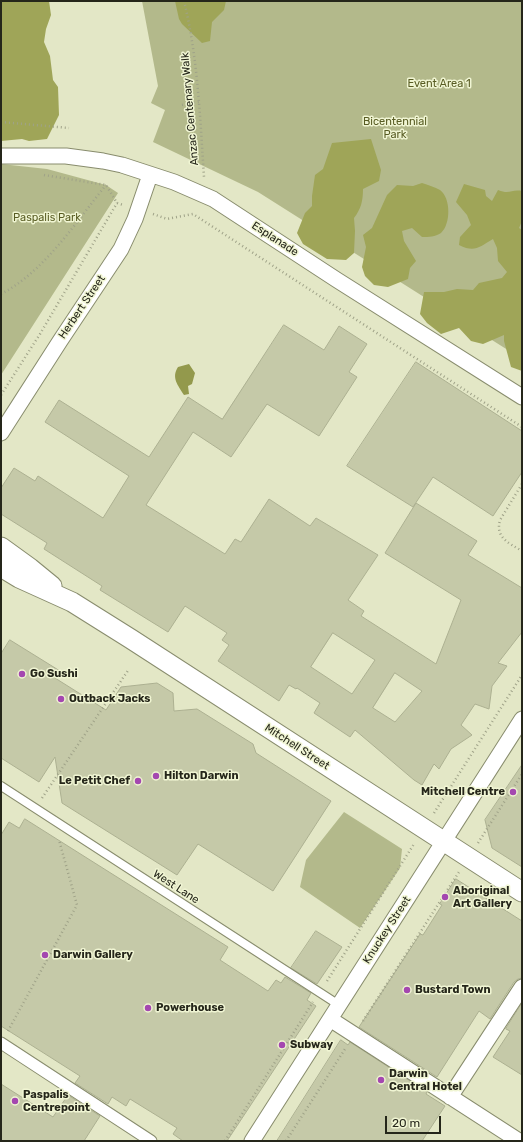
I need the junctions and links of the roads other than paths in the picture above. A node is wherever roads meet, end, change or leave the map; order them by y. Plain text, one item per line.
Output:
1 (1, 156) edge
2 (150, 175) junction
3 (522, 397) edge
4 (1, 433) edge
5 (1, 547) edge
6 (1, 567) edge
7 (72, 602) junction
8 (522, 719) edge
9 (1, 786) edge
10 (443, 842) junction
11 (522, 892) edge
12 (522, 987) edge
13 (338, 1005) junction
14 (330, 1019) junction
15 (1, 1044) edge
16 (450, 1097) junction
17 (519, 1139) edge
18 (151, 1141) edge
19 (252, 1141) edge

1 - 2 street, Esplanade
2 - 3 street, Esplanade
2 - 4 street, Herbert Street
5 - 7 street, Mitchell Street
6 - 7 street, Mitchell Street
7 - 10 street, Mitchell Street
8 - 10 street, Knuckey Street
9 - 13 lane, West Lane
10 - 11 street, Mitchell Street
10 - 13 street, Knuckey Street
12 - 16 street
13 - 14 street, Knuckey Street
14 - 16 street
14 - 19 street, Knuckey Street
15 - 18 street
16 - 17 street

